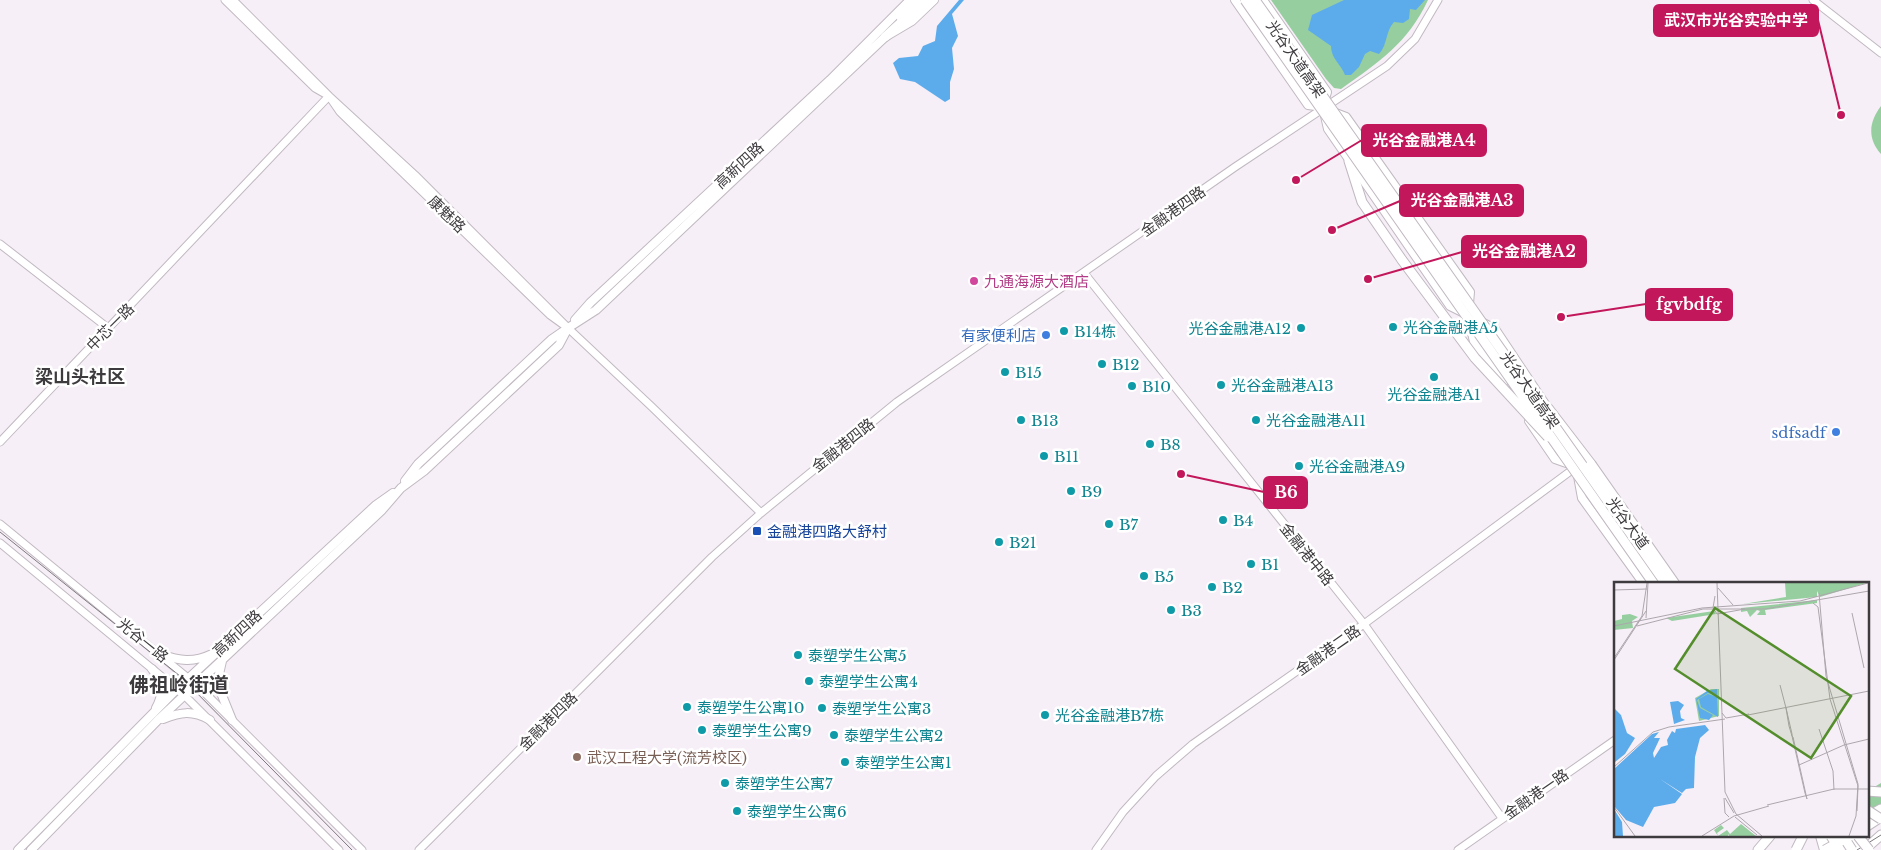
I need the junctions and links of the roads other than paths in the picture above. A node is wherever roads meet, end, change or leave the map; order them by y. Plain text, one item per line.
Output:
1 (225, 0) edge
2 (233, 0) edge
3 (910, 0) edge
4 (918, 0) edge
5 (926, 0) edge
6 (934, 0) edge
7 (1235, 0) edge
8 (1245, 0) edge
9 (1255, 0) edge
10 (1263, 0) edge
11 (1438, 0) edge
12 (1813, 0) edge
13 (885, 37) junction
14 (1881, 53) edge
15 (329, 96) junction
16 (1323, 108) junction
17 (1349, 161) junction
18 (0, 244) edge
19 (0, 249) edge
20 (1084, 273) junction
21 (1468, 315) junction
22 (568, 328) junction
23 (107, 330) junction
24 (1548, 408) junction
25 (0, 442) edge
26 (1561, 450) junction
27 (1576, 467) junction
28 (400, 488) junction
29 (760, 513) junction
30 (0, 524) edge
31 (0, 543) edge
32 (1643, 582) edge
33 (1653, 582) edge
34 (1665, 582) edge
35 (1673, 582) edge
36 (1674, 582) edge
37 (1364, 624) junction
38 (224, 645) junction
39 (160, 654) junction
40 (223, 659) junction
41 (152, 669) junction
42 (189, 678) junction
43 (197, 685) junction
44 (177, 689) junction
45 (185, 696) junction
46 (155, 718) junction
47 (210, 720) junction
48 (232, 720) junction
49 (1614, 741) edge
50 (1868, 791) edge
51 (1881, 792) edge
52 (1881, 809) edge
53 (1868, 811) edge
54 (1868, 816) edge
55 (1502, 818) junction
56 (1881, 818) edge
57 (1868, 825) edge
58 (1881, 835) edge
59 (1768, 838) edge
60 (1802, 838) edge
61 (1826, 838) edge
62 (1832, 838) edge
63 (1844, 838) edge
64 (1847, 838) edge
65 (1853, 838) edge
66 (1860, 838) edge
67 (18, 850) edge
68 (31, 850) edge
69 (338, 850) edge
70 (362, 850) edge
71 (419, 850) edge
72 (1096, 850) edge
73 (1458, 850) edge
74 (1758, 850) edge
75 (1796, 850) edge
76 (1824, 850) edge
77 (1835, 850) edge
78 (1840, 850) edge
79 (1852, 850) edge
80 (1862, 850) edge
81 (1869, 850) edge

1 - 15 street, 康魅路
2 - 15 street, 康魅路
3 - 22 main road, 高新四路
4 - 13 main road, 高新四路
5 - 13 highway
6 - 13 main road, 高新四路
7 - 16 main road, 光谷大道
8 - 26 highway, 光谷大道高架, bridge
9 - 34 highway, 光谷大道高架, bridge
10 - 16 main road, 光谷大道
11 - 16 street, 金融港四路
12 - 14 street
13 - 22 main road, 高新四路
15 - 22 street, 康魅路
15 - 23 street, 中芯一路
16 - 17 main road, 光谷大道
16 - 20 street, 金融港四路
16 - 21 main road, 光谷大道
17 - 21 main road, 光谷大道
17 - 26 highway, bridge
18 - 23 street
19 - 23 street
20 - 29 street, 金融港四路
20 - 37 street, 金融港中路
21 - 24 main road, 光谷大道
21 - 27 main road, 光谷大道
22 - 28 main road, 高新四路
22 - 29 street, 康魅路
23 - 25 street, 中芯一路
24 - 27 main road, 光谷大道
24 - 36 highway, bridge
26 - 33 highway, 光谷大道高架, bridge
27 - 32 main road, 光谷大道
27 - 35 main road, 光谷大道
27 - 37 street, 金融港二路
28 - 38 main road, 高新四路
28 - 40 main road, 高新四路
29 - 71 street, 金融港四路
30 - 39 street, 光谷一路
31 - 41 street, 光谷一路
37 - 55 street, 金融港中路
37 - 72 street, 金融港二路
38 - 39 main road
38 - 42 main road, 高新四路
39 - 42 street, 光谷一路
40 - 43 main road, 高新四路
40 - 48 main road
41 - 44 street, 光谷一路
41 - 46 main road
42 - 43 street, 光谷一路
42 - 44 main road, 高新四路
43 - 45 main road, 高新四路
43 - 48 street, 光谷一路
44 - 45 street, 光谷一路
44 - 46 main road, 高新四路
45 - 46 main road, 高新四路
45 - 47 street, 光谷一路
46 - 47 main road
46 - 67 main road, 高新四路
46 - 68 main road, 高新四路
47 - 69 street, 光谷一路
48 - 70 street, 光谷一路
49 - 55 street, 金融港一路
50 - 51 highway
52 - 54 highway
53 - 56 highway, bridge
55 - 73 street, 金融港一路
56 - 57 highway
58 - 80 highway
59 - 74 highway
60 - 75 highway, bridge
61 - 77 main road
62 - 78 highway, bridge
63 - 79 highway, bridge
64 - 76 highway, bridge
65 - 80 main road
66 - 81 highway, bridge

